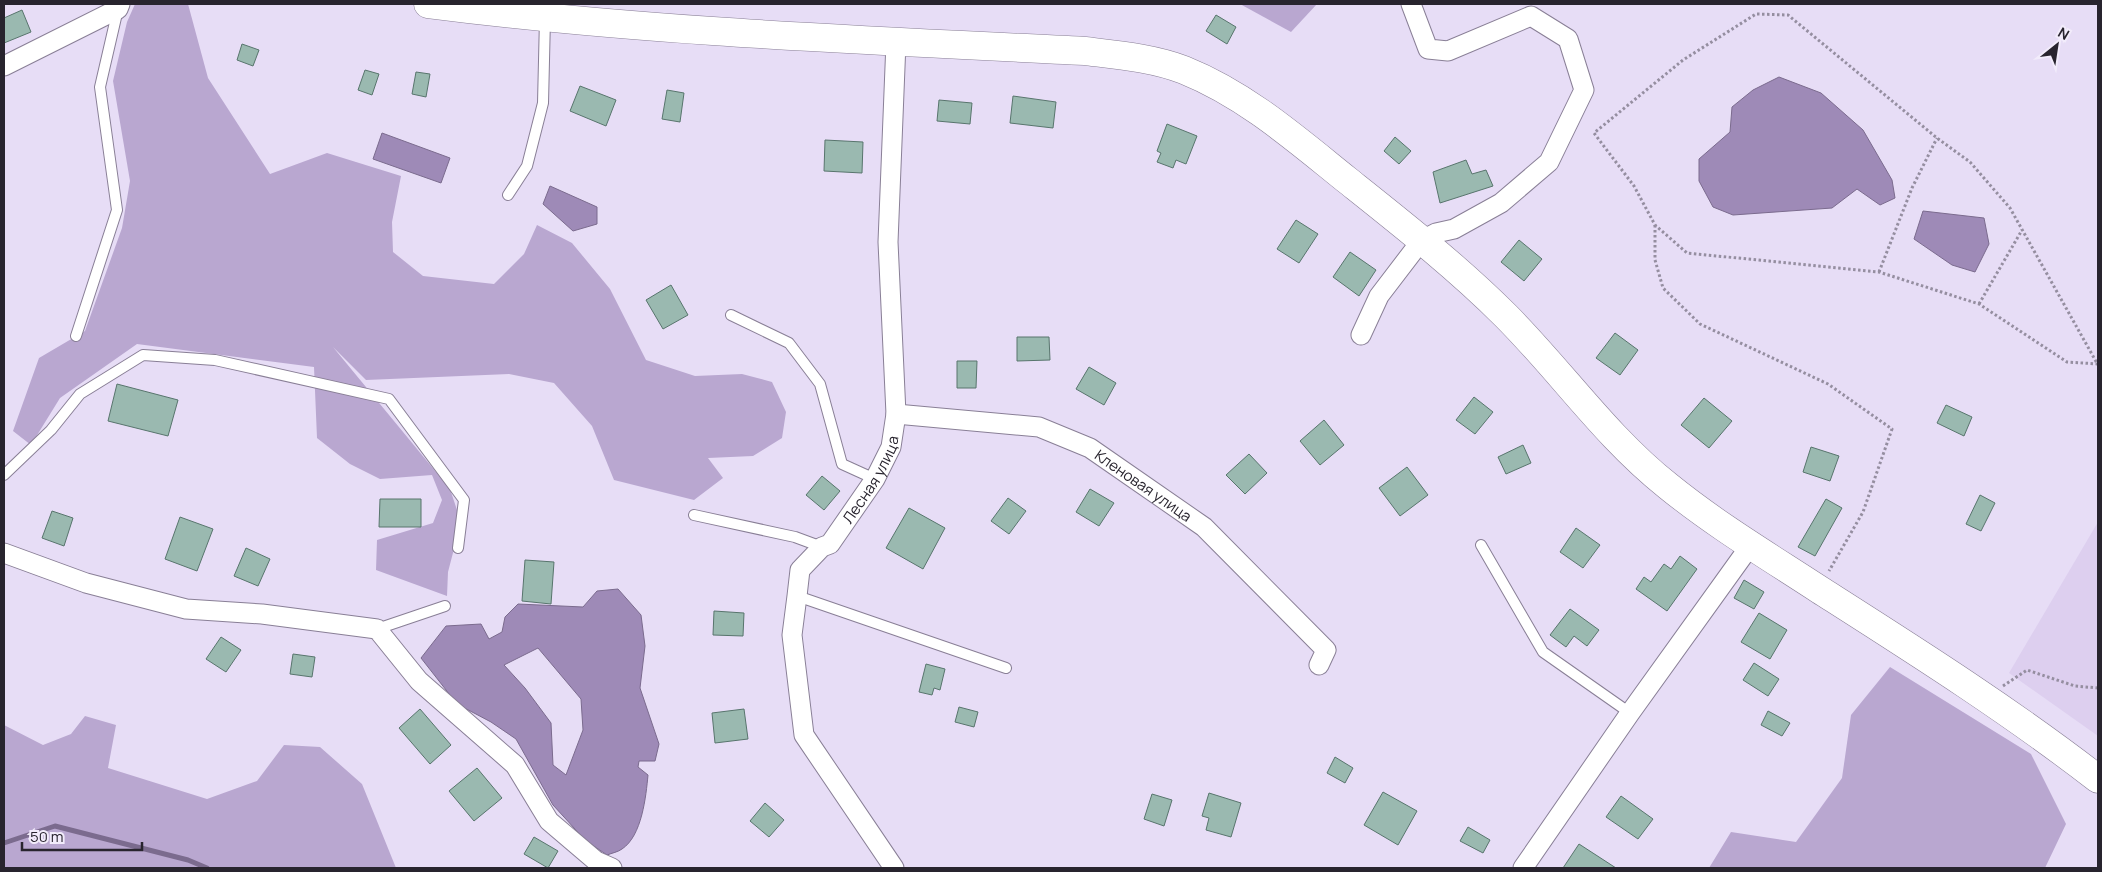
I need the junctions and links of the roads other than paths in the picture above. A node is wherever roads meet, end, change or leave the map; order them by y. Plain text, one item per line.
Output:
1 (428, 4) edge
2 (1410, 4) edge
3 (119, 6) edge
4 (545, 17) junction
5 (896, 42) junction
6 (4, 66) edge
7 (508, 195) dead end
8 (1421, 241) junction
9 (731, 315) dead end
10 (1361, 335) dead end
11 (76, 336) dead end
12 (896, 414) junction
13 (4, 475) edge
14 (875, 480) junction
15 (694, 515) dead end
16 (1481, 545) dead end
17 (1750, 546) junction
18 (822, 547) junction
19 (458, 548) dead end
20 (4, 553) edge
21 (796, 596) junction
22 (446, 606) dead end
23 (377, 629) junction
24 (1319, 665) dead end
25 (1006, 668) dead end
26 (1630, 714) junction
27 (2098, 779) edge
28 (612, 868) edge
29 (894, 868) edge
30 (1523, 868) edge

1 - 4 street
2 - 8 street
3 - 6 street
3 - 11 lane
4 - 5 street
4 - 7 lane
5 - 8 street
5 - 12 street, Лесная улица
8 - 10 street
8 - 17 street
9 - 14 lane
12 - 14 street, Лесная улица
12 - 24 street, Кленовая улица
13 - 19 lane
14 - 18 street, Лесная улица
15 - 18 lane
16 - 26 lane
17 - 26 street
17 - 27 street
18 - 21 street, Лесная улица
20 - 23 street
21 - 25 lane
21 - 29 street, Лесная улица
22 - 23 lane
23 - 28 street
26 - 30 street

